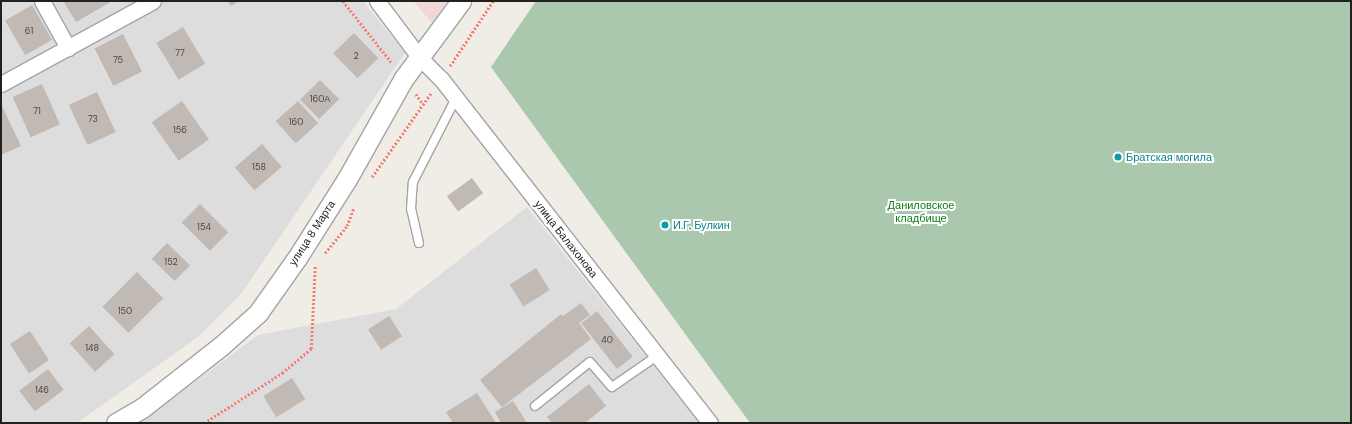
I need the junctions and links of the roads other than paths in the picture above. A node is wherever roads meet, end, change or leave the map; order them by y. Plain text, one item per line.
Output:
1 (42, 1) edge
2 (153, 1) edge
3 (377, 1) edge
4 (461, 1) edge
5 (68, 48) junction
6 (420, 58) junction
7 (1, 84) edge
8 (456, 98) junction
9 (419, 243) dead end
10 (657, 356) junction
11 (535, 406) dead end
12 (116, 423) edge
13 (710, 423) edge

1 - 5 street
2 - 5 street
3 - 6 street, улица Балахонова
4 - 6 street, улица 8 Марта
5 - 7 street
6 - 8 street, улица Балахонова
6 - 12 street, улица 8 Марта
8 - 9 lane
8 - 10 street, улица Балахонова
10 - 11 lane
10 - 13 street, улица Балахонова

